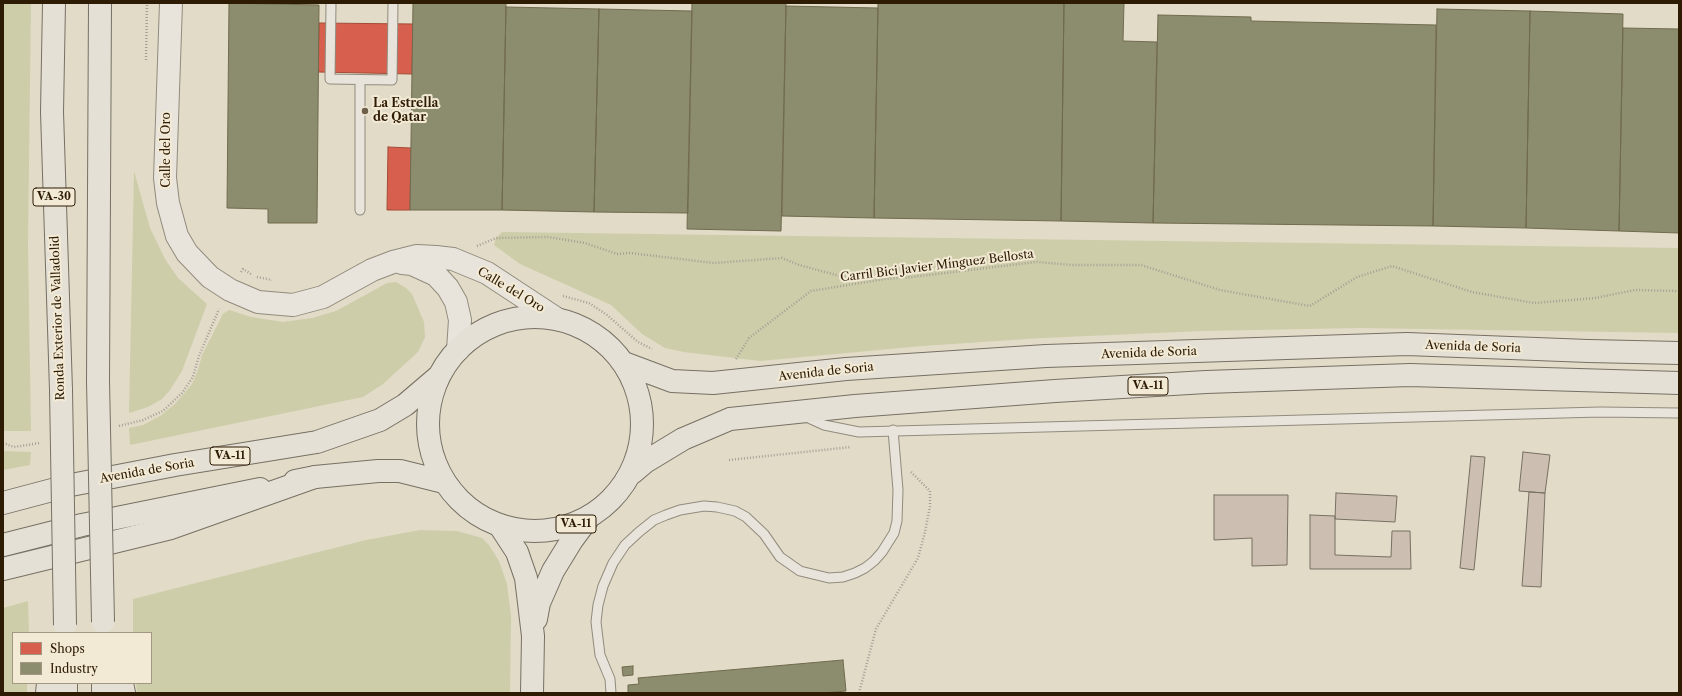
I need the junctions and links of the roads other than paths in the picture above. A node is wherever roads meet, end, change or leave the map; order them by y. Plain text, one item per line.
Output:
1 (54, 3) edge
2 (100, 3) edge
3 (171, 3) edge
4 (331, 3) edge
5 (393, 3) edge
6 (360, 80) junction
7 (360, 210) dead end
8 (393, 262) junction
9 (557, 319) junction
10 (458, 350) junction
11 (1679, 352) edge
12 (624, 363) junction
13 (441, 374) junction
14 (1679, 383) edge
15 (796, 412) junction
16 (1679, 413) edge
17 (893, 430) junction
18 (632, 472) junction
19 (315, 477) junction
20 (444, 482) junction
21 (3, 503) edge
22 (589, 517) junction
23 (500, 526) junction
24 (3, 545) edge
25 (3, 569) edge
26 (105, 629) edge
27 (64, 630) edge
28 (533, 636) junction
29 (532, 693) edge
30 (611, 693) edge

1 - 27 highway, Ronda Exterior de Valladolid / VA-30, bridge
2 - 26 highway, bridge
3 - 8 street, Calle del Oro
4 - 6 lane
5 - 6 lane
6 - 7 lane
8 - 9 street, Calle del Oro
8 - 10 street, Calle del Oro
9 - 10 highway, VA-11
9 - 12 highway, VA-11
10 - 13 highway, VA-11
11 - 12 highway, Avenida de Soria / VA-11
12 - 18 highway, VA-11
13 - 20 highway, VA-11
13 - 21 highway, Avenida de Soria / VA-11
14 - 15 highway, VA-11
15 - 17 lane
15 - 18 highway, VA-11
16 - 17 lane
17 - 30 lane
18 - 22 highway, VA-11
19 - 20 highway
19 - 24 highway
19 - 25 highway
20 - 23 highway, VA-11
22 - 23 highway, VA-11
22 - 28 highway
23 - 28 highway
28 - 29 highway

